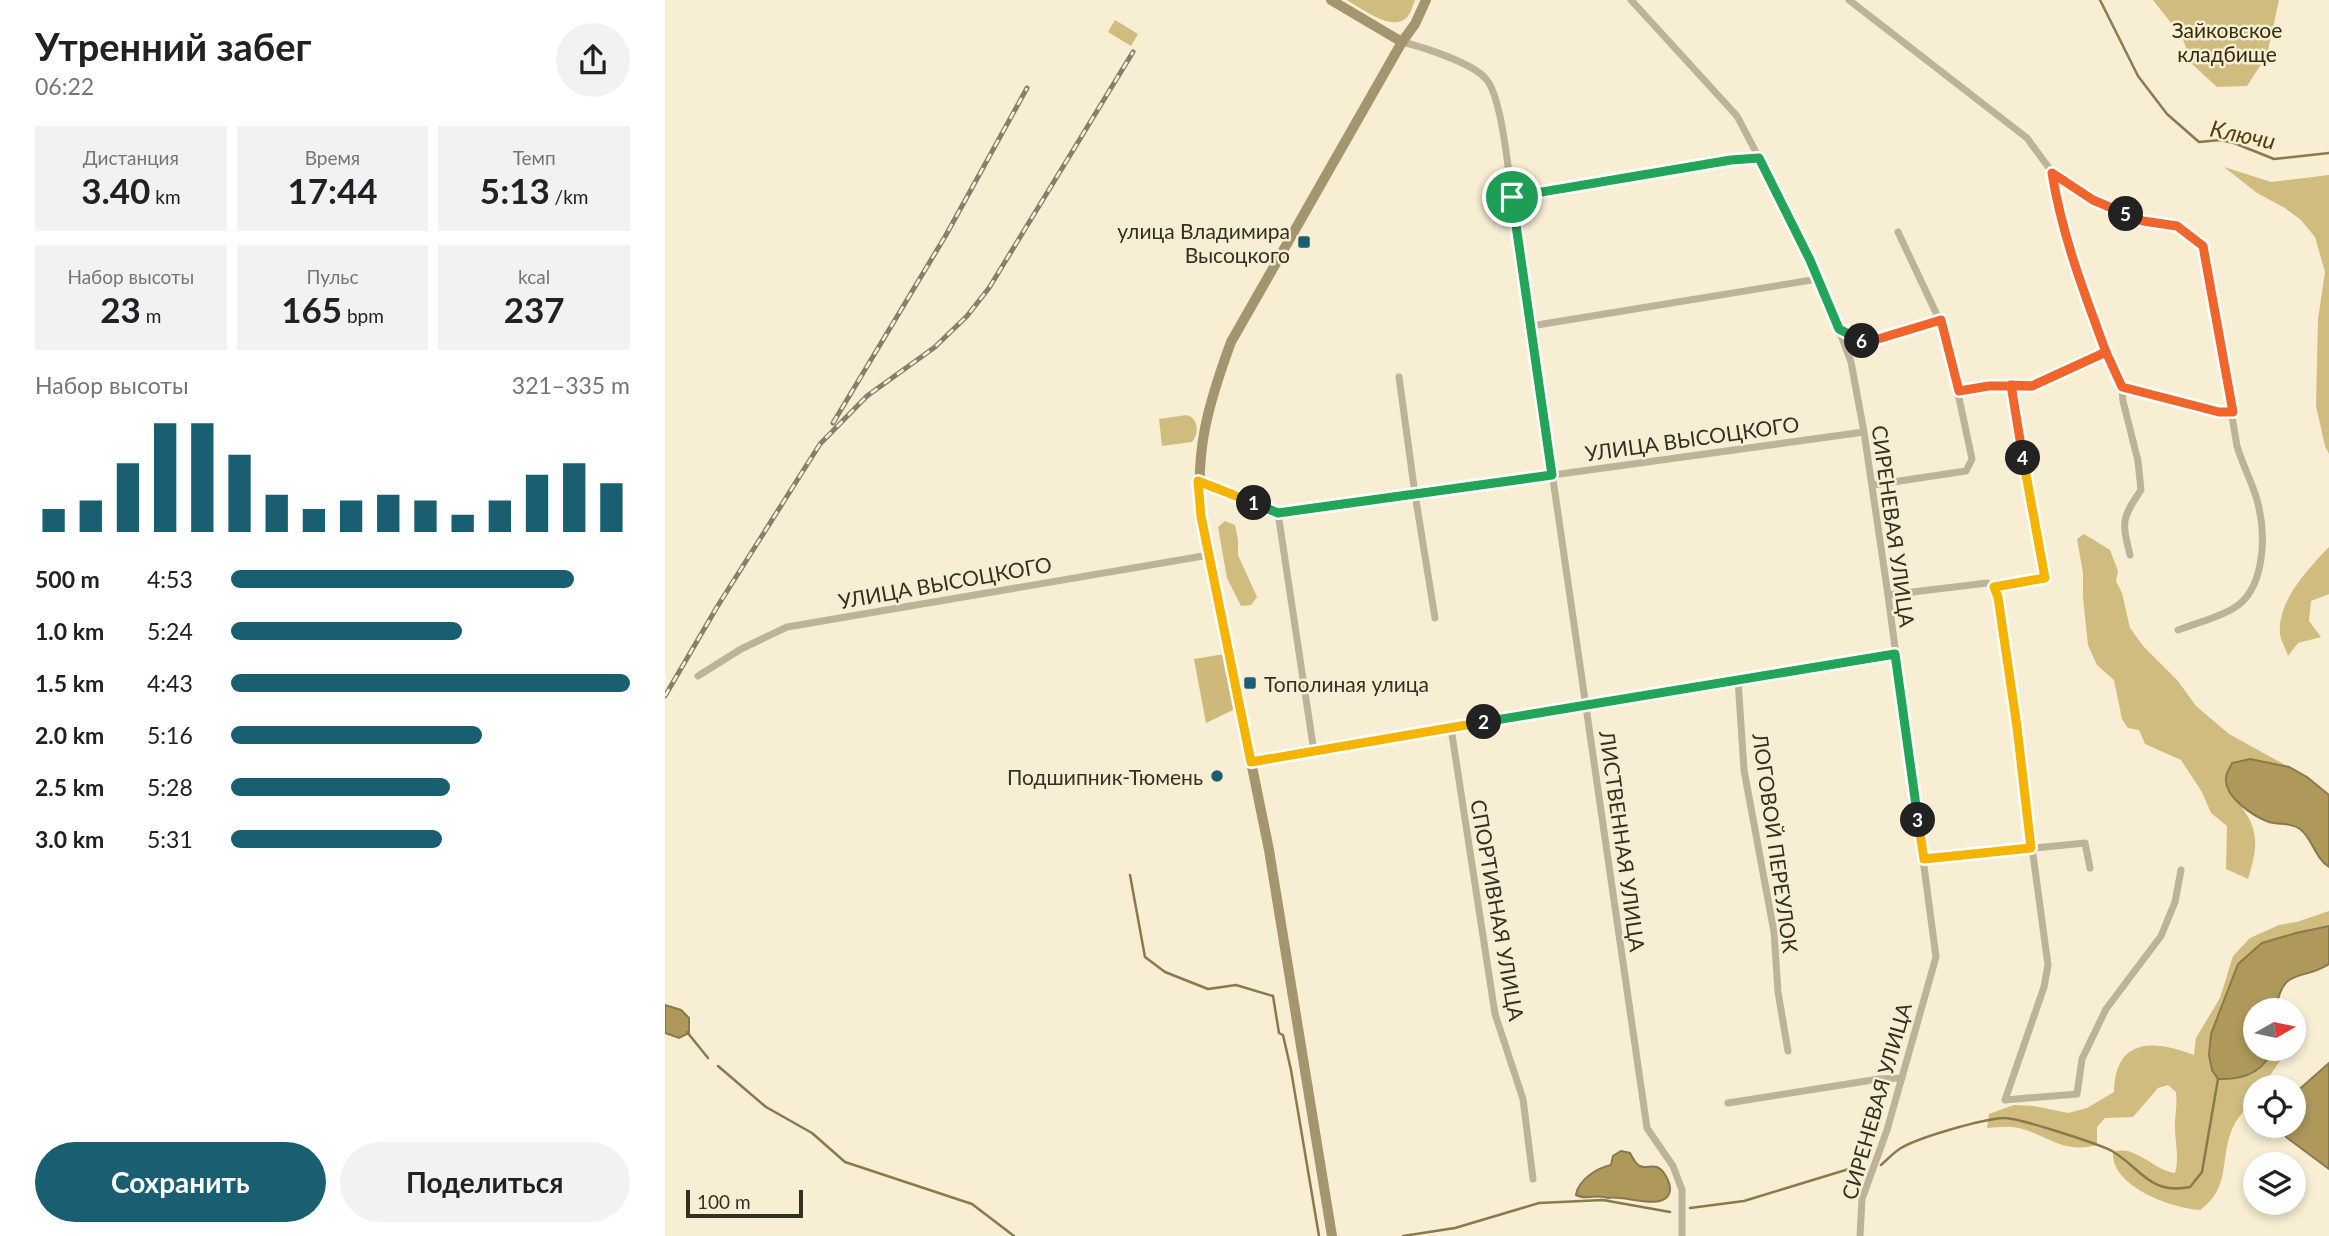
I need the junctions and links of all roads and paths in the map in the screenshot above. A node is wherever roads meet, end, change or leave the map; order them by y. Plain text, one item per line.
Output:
1 (1331, 0) edge
2 (1426, 0) edge
3 (1631, 0) edge
4 (1849, 0) edge
5 (1402, 42) junction
6 (1759, 158) junction
7 (2052, 173) junction
8 (1512, 197) junction
9 (1898, 232) dead end
10 (1818, 279) junction
11 (1941, 320) junction
12 (1531, 326) junction
13 (1839, 329) junction
14 (2106, 352) junction
15 (1399, 377) dead end
16 (2011, 385) junction
17 (2122, 387) junction
18 (1959, 391) junction
19 (2233, 412) junction
20 (1864, 432) junction
21 (1552, 475) junction
22 (1198, 481) junction
23 (1873, 485) junction
24 (1415, 494) junction
25 (1278, 513) junction
26 (1209, 555) junction
27 (2130, 555) dead end
28 (1994, 587) junction
29 (1888, 595) junction
30 (1435, 618) dead end
31 (2178, 630) dead end
32 (1895, 654) junction
33 (698, 676) dead end
34 (1738, 680) junction
35 (1585, 705) junction
36 (1451, 728) junction
37 (1314, 752) junction
38 (1251, 762) junction
39 (2031, 848) junction
40 (1924, 859) junction
41 (2090, 868) dead end
42 (2182, 870) dead end
43 (1788, 1051) dead end
44 (1902, 1078) junction
45 (1728, 1103) dead end
46 (1533, 1179) dead end
47 (1332, 1236) edge
48 (1682, 1236) edge
49 (1860, 1236) edge

1 - 5 main road
2 - 5 main road
3 - 6 street, СИРЕНЕВАЯ УЛИЦА
4 - 7 street
5 - 8 street, ЛИСТВЕННАЯ УЛИЦА
5 - 22 main road
6 - 8 street
6 - 10 street, СИРЕНЕВАЯ УЛИЦА
7 - 14 street
7 - 19 street
8 - 12 street, ЛИСТВЕННАЯ УЛИЦА
9 - 11 street
10 - 12 street
10 - 13 street, СИРЕНЕВАЯ УЛИЦА
11 - 13 street
11 - 18 street
12 - 21 street, ЛИСТВЕННАЯ УЛИЦА
13 - 20 street, СИРЕНЕВАЯ УЛИЦА
14 - 16 street
14 - 17 street
15 - 24 street
16 - 18 street
16 - 28 street
17 - 19 street
17 - 27 street
18 - 23 street
19 - 31 street
20 - 21 street, УЛИЦА ВЫСОЦКОГО
20 - 23 street, СИРЕНЕВАЯ УЛИЦА
21 - 24 street, УЛИЦА ВЫСОЦКОГО
21 - 35 street, ЛИСТВЕННАЯ УЛИЦА
22 - 25 street, УЛИЦА ВЫСОЦКОГО
22 - 26 main road
23 - 29 street, СИРЕНЕВАЯ УЛИЦА
24 - 25 street, УЛИЦА ВЫСОЦКОГО
24 - 30 street
25 - 37 street
26 - 33 street, УЛИЦА ВЫСОЦКОГО
26 - 38 main road
28 - 29 street
28 - 39 street
29 - 32 street, СИРЕНЕВАЯ УЛИЦА
32 - 34 street
32 - 40 street, СИРЕНЕВАЯ УЛИЦА
34 - 35 street
34 - 43 street, ЛОГОВОЙ ПЕРЕУЛОК
35 - 36 street
35 - 48 street, ЛИСТВЕННАЯ УЛИЦА
36 - 37 street
36 - 46 street, СПОРТИВНАЯ УЛИЦА
37 - 38 street
38 - 47 main road
39 - 40 street
39 - 41 street
39 - 42 street
40 - 44 street, СИРЕНЕВАЯ УЛИЦА
44 - 45 street
44 - 49 street, СИРЕНЕВАЯ УЛИЦА

